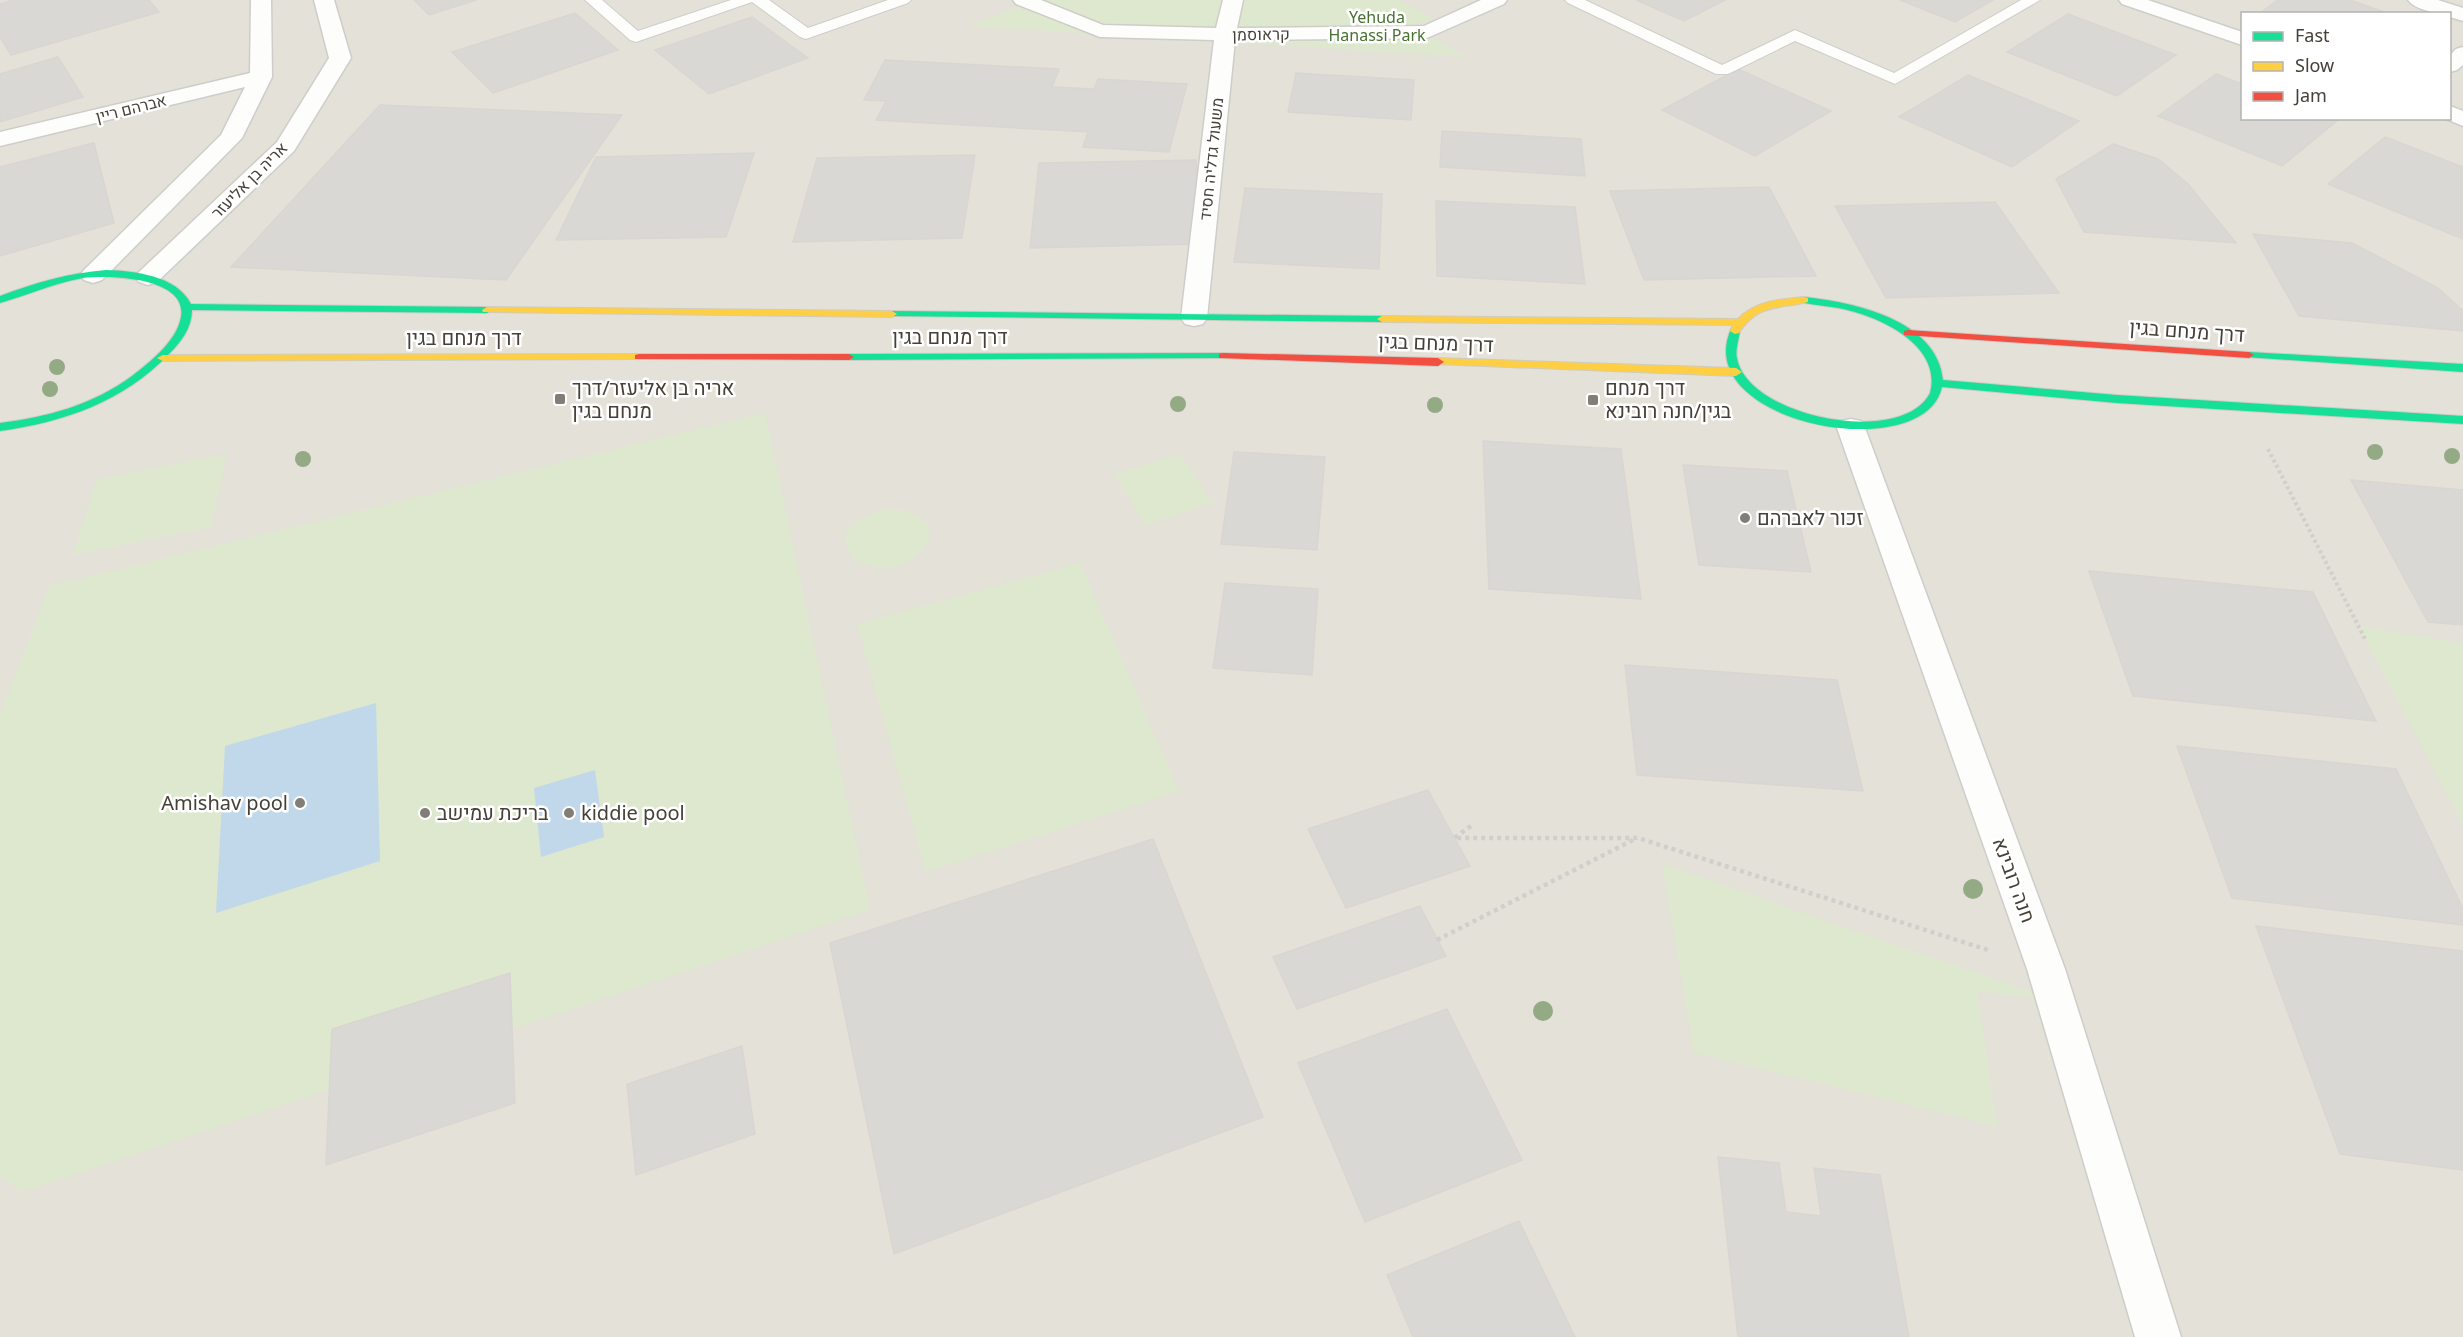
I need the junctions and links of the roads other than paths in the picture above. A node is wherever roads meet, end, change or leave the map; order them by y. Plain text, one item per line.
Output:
1 (261, 0) edge
2 (324, 0) edge
3 (593, 0) edge
4 (747, 0) edge
5 (759, 0) edge
6 (903, 0) edge
7 (1023, 0) edge
8 (1233, 0) edge
9 (1497, 0) edge
10 (1573, 0) edge
11 (2032, 0) edge
12 (2129, 0) edge
13 (2418, 0) edge
14 (2463, 15) edge
15 (1225, 34) junction
16 (2241, 39) edge
17 (2463, 53) edge
18 (2451, 65) edge
19 (261, 77) junction
20 (0, 140) edge
21 (93, 275) junction
22 (148, 277) junction
23 (0, 300) edge
24 (186, 307) junction
25 (1194, 318) junction
26 (1739, 322) junction
27 (1908, 333) junction
28 (163, 358) junction
29 (2463, 368) edge
30 (1736, 372) junction
31 (1938, 383) junction
32 (2463, 420) edge
33 (0, 427) edge
34 (1851, 428) junction
35 (2158, 1337) edge

1 - 19 street
2 - 22 street, אריה בן אליעזר
3 - 4 lane
5 - 6 lane
7 - 15 street, קראוסמן
8 - 15 street, משעול גדליה חסיד
9 - 15 street, קראוסמן
10 - 11 lane
12 - 16 street
13 - 14 street
15 - 25 street, משעול גדליה חסיד
17 - 18 street
19 - 20 street, אברהם ריין
19 - 21 street
21 - 22 street
21 - 23 street
22 - 24 street
24 - 25 street, דרך מנחם בגין
24 - 28 street
25 - 26 street, דרך מנחם בגין
26 - 27 street
26 - 30 street
27 - 29 street, דרך מנחם בגין
27 - 31 street
28 - 30 street, דרך מנחם בגין
28 - 33 street
30 - 34 street
31 - 32 street
31 - 34 street
34 - 35 street, חנה רובינא

